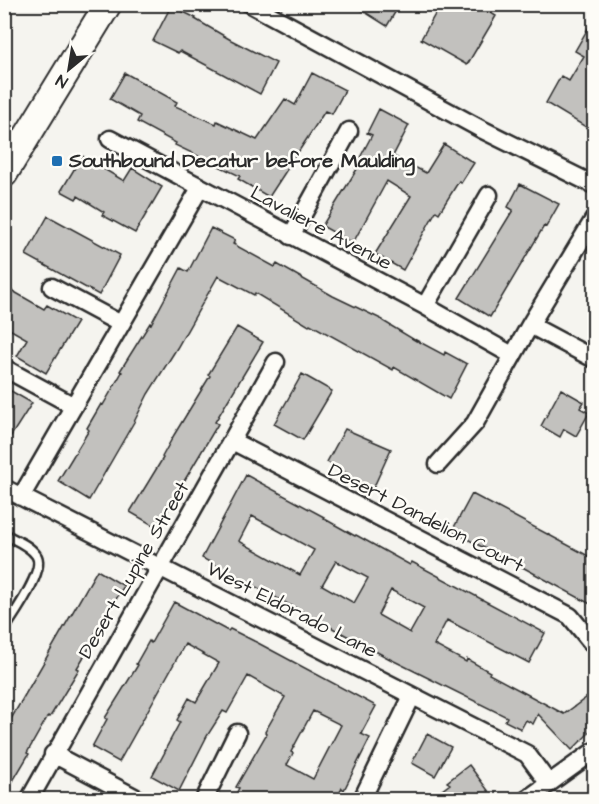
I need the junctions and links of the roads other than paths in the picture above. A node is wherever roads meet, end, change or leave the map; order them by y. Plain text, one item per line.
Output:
1 (108, 4) edge
2 (259, 7) edge
3 (349, 131) dead end
4 (110, 139) dead end
5 (4, 174) edge
6 (594, 185) edge
7 (200, 188) junction
8 (489, 195) dead end
9 (594, 219) edge
10 (291, 236) junction
11 (52, 286) dead end
12 (425, 306) junction
13 (121, 324) junction
14 (530, 325) junction
15 (512, 355) junction
16 (594, 359) edge
17 (276, 362) dead end
18 (4, 368) edge
19 (74, 406) junction
20 (232, 441) junction
21 (438, 464) dead end
22 (4, 488) edge
23 (21, 497) junction
24 (4, 534) edge
25 (160, 566) junction
26 (4, 630) edge
27 (592, 643) dead end
28 (412, 696) junction
29 (237, 733) dead end
30 (594, 752) edge
31 (53, 753) junction
32 (549, 784) junction
33 (364, 795) dead end
34 (28, 800) edge
35 (140, 800) edge
36 (204, 800) edge
37 (526, 800) edge

1 - 5 main road
2 - 6 street
3 - 10 street
4 - 7 street, Lavaliere Avenue
7 - 10 street, Lavaliere Avenue
7 - 13 street
8 - 12 street
9 - 14 street
10 - 12 street, Lavaliere Avenue
11 - 13 street
12 - 15 street, Lavaliere Avenue
13 - 19 street
14 - 15 street
14 - 16 street
15 - 21 street
17 - 20 street, Desert Lupine Street
18 - 19 street
19 - 23 street
20 - 25 street, Desert Lupine Street
20 - 27 street, Desert Dandelion Court
22 - 23 street, West Eldorado Lane
23 - 25 street, West Eldorado Lane
24 - 26 lane
25 - 28 street, West Eldorado Lane
25 - 31 street, Desert Lupine Street
28 - 32 street, West Eldorado Lane
28 - 33 street
29 - 36 street
30 - 32 street
31 - 34 street, Desert Lupine Street
31 - 35 street
32 - 37 street

